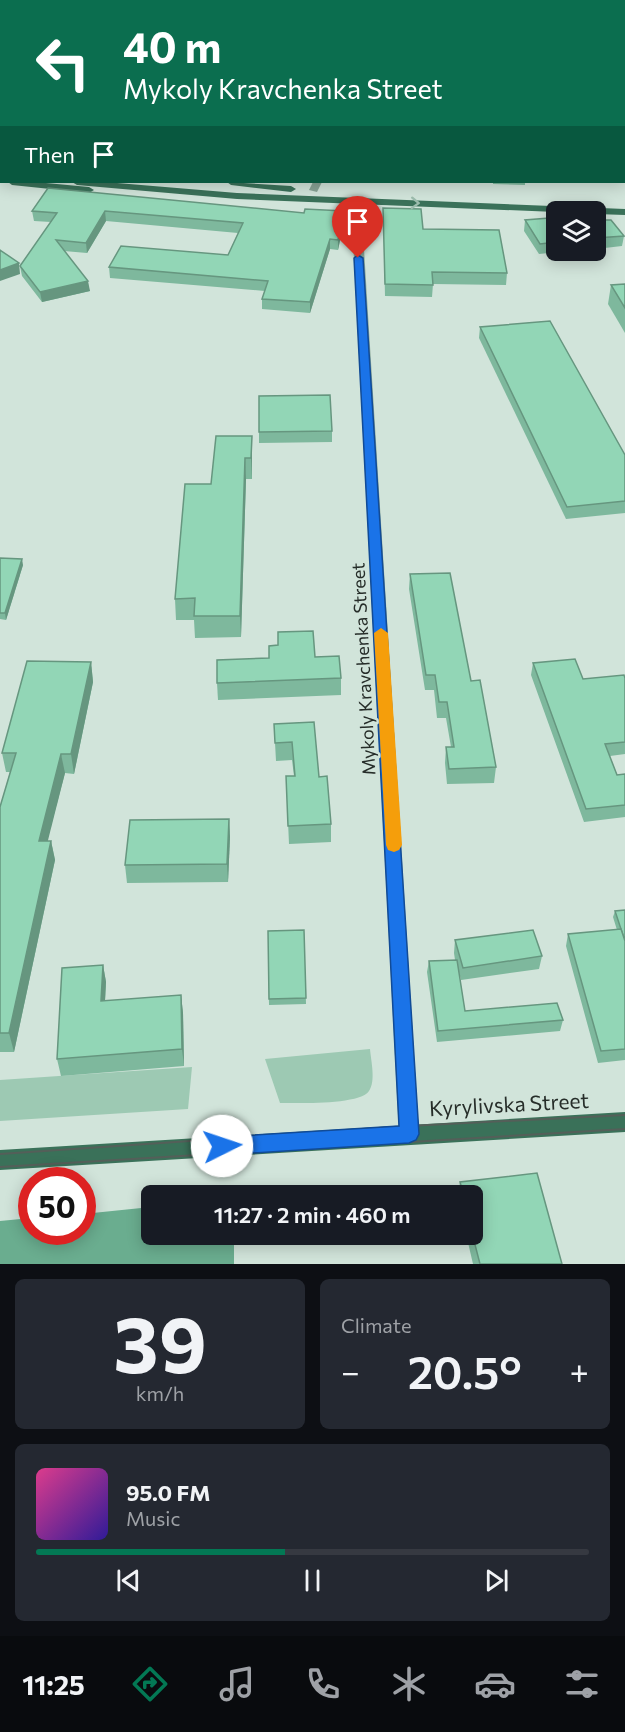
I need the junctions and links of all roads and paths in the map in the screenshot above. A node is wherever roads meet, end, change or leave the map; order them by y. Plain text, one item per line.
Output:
1 (22, 183) edge
2 (87, 183) edge
3 (158, 183) edge
4 (236, 183) edge
5 (316, 186) edge
6 (292, 194) junction
7 (356, 201) junction
8 (625, 202) edge
9 (625, 212) edge
10 (625, 1122) edge
11 (409, 1134) junction
12 (0, 1160) edge

1 - 6 main road
2 - 6 main road
3 - 6 main road
4 - 6 main road
5 - 6 main road
5 - 8 main road
6 - 7 main road
7 -> 9 main road
7 - 11 street, Mykoly Kravchenka Street
10 - 11 main road, Kyrylivska Street
11 - 12 main road, Kyrylivska Street

